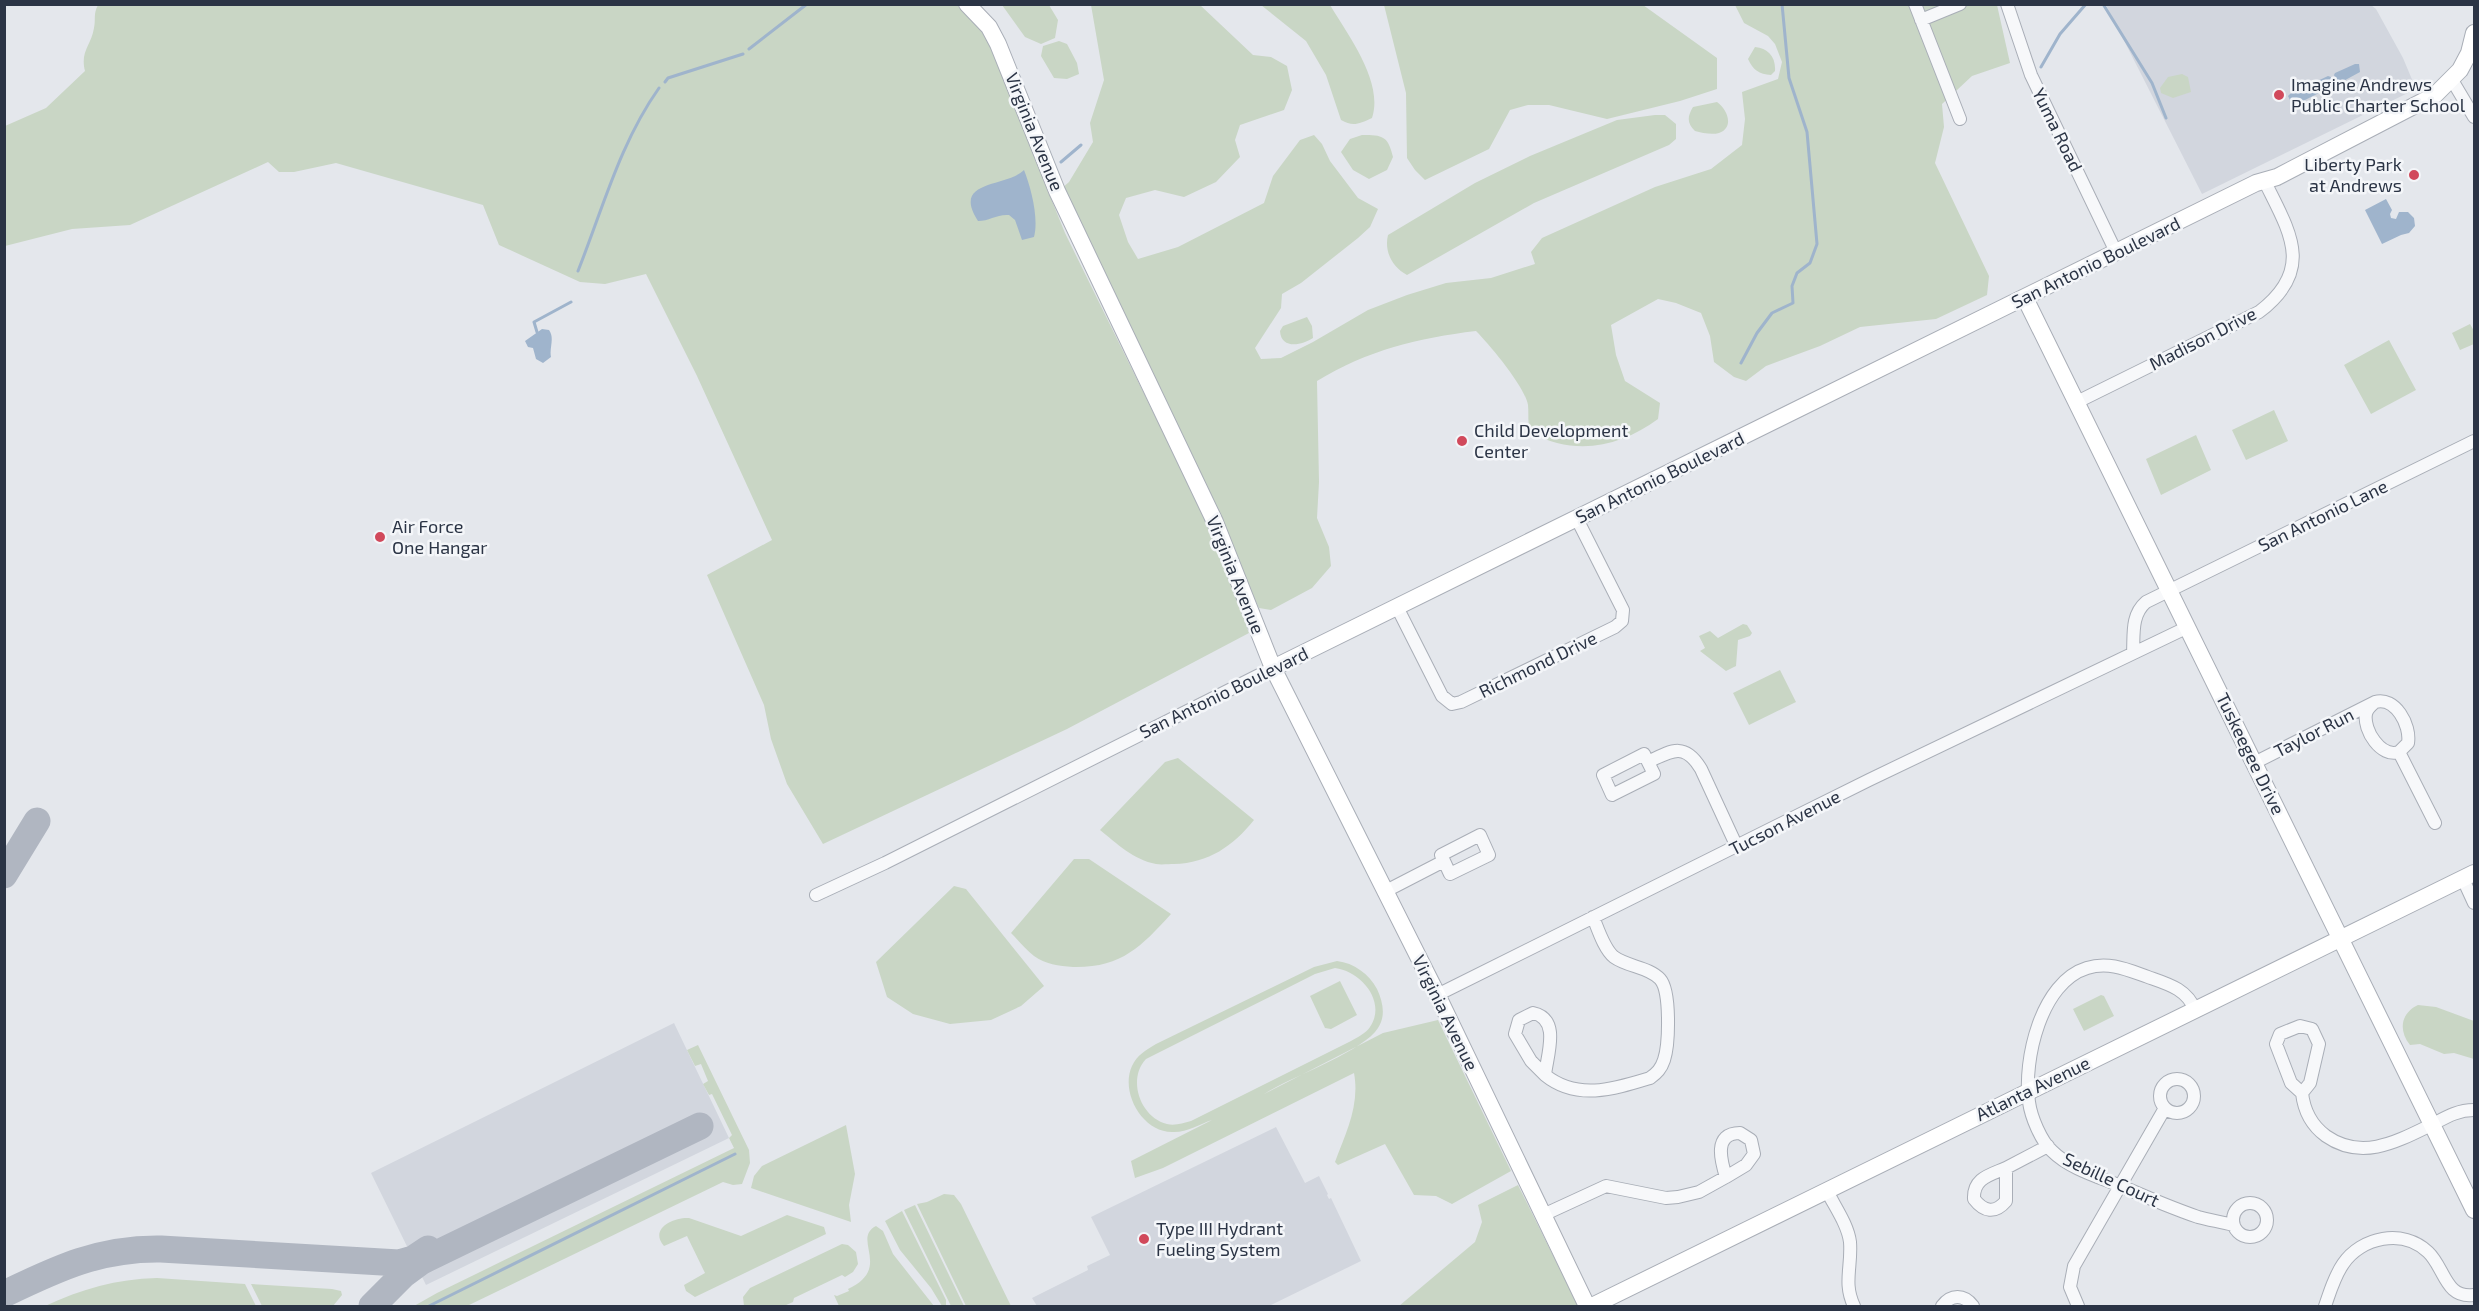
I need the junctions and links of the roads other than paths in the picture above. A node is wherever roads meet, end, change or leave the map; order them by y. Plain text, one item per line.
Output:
1 (967, 4) edge
2 (1915, 4) edge
3 (1960, 4) edge
4 (2007, 4) edge
5 (1921, 20) junction
6 (2475, 33) edge
7 (2452, 80) junction
8 (2475, 117) edge
9 (1960, 119) dead end
10 (2264, 180) junction
11 (2116, 252) junction
12 (2025, 298) junction
13 (2077, 402) junction
14 (2475, 441) edge
15 (1577, 519) junction
16 (2171, 590) junction
17 (1397, 607) junction
18 (2188, 627) junction
19 (2133, 653) junction
20 (1274, 668) junction
21 (2375, 702) junction
22 (2399, 752) junction
23 (1648, 762) dead end
24 (2253, 763) junction
25 (2435, 823) dead end
26 (1737, 847) junction
27 (1444, 861) dead end
28 (2469, 876) edge
29 (1384, 892) junction
30 (816, 895) dead end
31 (2475, 903) edge
32 (1593, 917) junction
33 (2341, 938) junction
34 (1437, 995) junction
35 (2195, 1010) junction
36 (1545, 1075) junction
37 (2028, 1092) junction
38 (2302, 1093) junction
39 (2165, 1108) dead end
40 (2475, 1110) edge
41 (2433, 1124) junction
42 (2048, 1146) junction
43 (2006, 1168) dead end
44 (1726, 1177) dead end
45 (2121, 1186) junction
46 (1827, 1191) junction
47 (2475, 1210) edge
48 (1543, 1215) junction
49 (2233, 1225) dead end
50 (2475, 1295) edge
51 (1587, 1306) edge
52 (1592, 1306) edge
53 (1854, 1306) edge
54 (1942, 1306) edge
55 (1972, 1306) edge
56 (2078, 1306) edge
57 (2325, 1306) edge

1 - 20 street, Virginia Avenue
2 - 5 street
3 - 5 street
4 - 11 street, Yuma Road
5 - 9 street
6 - 7 street, San Antonio Boulevard
7 - 8 street
7 - 10 street, San Antonio Boulevard
10 - 11 street, San Antonio Boulevard
10 - 13 street, Madison Drive
11 - 12 street, San Antonio Boulevard
12 - 13 street, Tuskeegee Drive
12 - 15 street, San Antonio Boulevard
13 - 16 street, Tuskeegee Drive
14 - 16 street, San Antonio Lane
15 - 17 street, San Antonio Boulevard
15 - 17 street, Richmond Drive
16 - 18 street, Tuskeegee Drive
16 - 19 street
17 - 20 street, San Antonio Boulevard
18 - 19 street, Tucson Avenue
18 - 24 street, Tuskeegee Drive
19 - 26 street, Tucson Avenue
20 - 29 street, Virginia Avenue
20 - 30 street, San Antonio Boulevard
21 - 22 street, Taylor Run
21 - 22 street, Taylor Run
21 - 24 street, Taylor Run
22 - 25 street
23 - 26 street
24 - 33 street, Tuskeegee Drive
26 - 32 street, Tucson Avenue
27 - 29 street
28 - 31 street
28 - 33 street, Atlanta Avenue
29 - 34 street, Virginia Avenue
32 - 34 street, Tucson Avenue
32 - 36 street
33 - 35 street, Atlanta Avenue
33 - 41 street, Tuskeegee Drive
34 - 48 street, Virginia Avenue
35 - 37 street, Atlanta Avenue
35 - 37 street
36 - 36 street
37 - 42 street, Sebille Court
37 - 46 street, Atlanta Avenue
38 - 38 street
38 - 41 street
39 - 45 street
40 - 41 street
41 - 47 street, Tuskeegee Drive
42 - 43 street
42 - 45 street, Sebille Court
44 - 48 street
45 - 49 street, Sebille Court
45 - 56 street
46 - 52 street, Atlanta Avenue
46 - 53 street
48 - 51 street, Virginia Avenue
50 - 57 street
54 - 55 street

